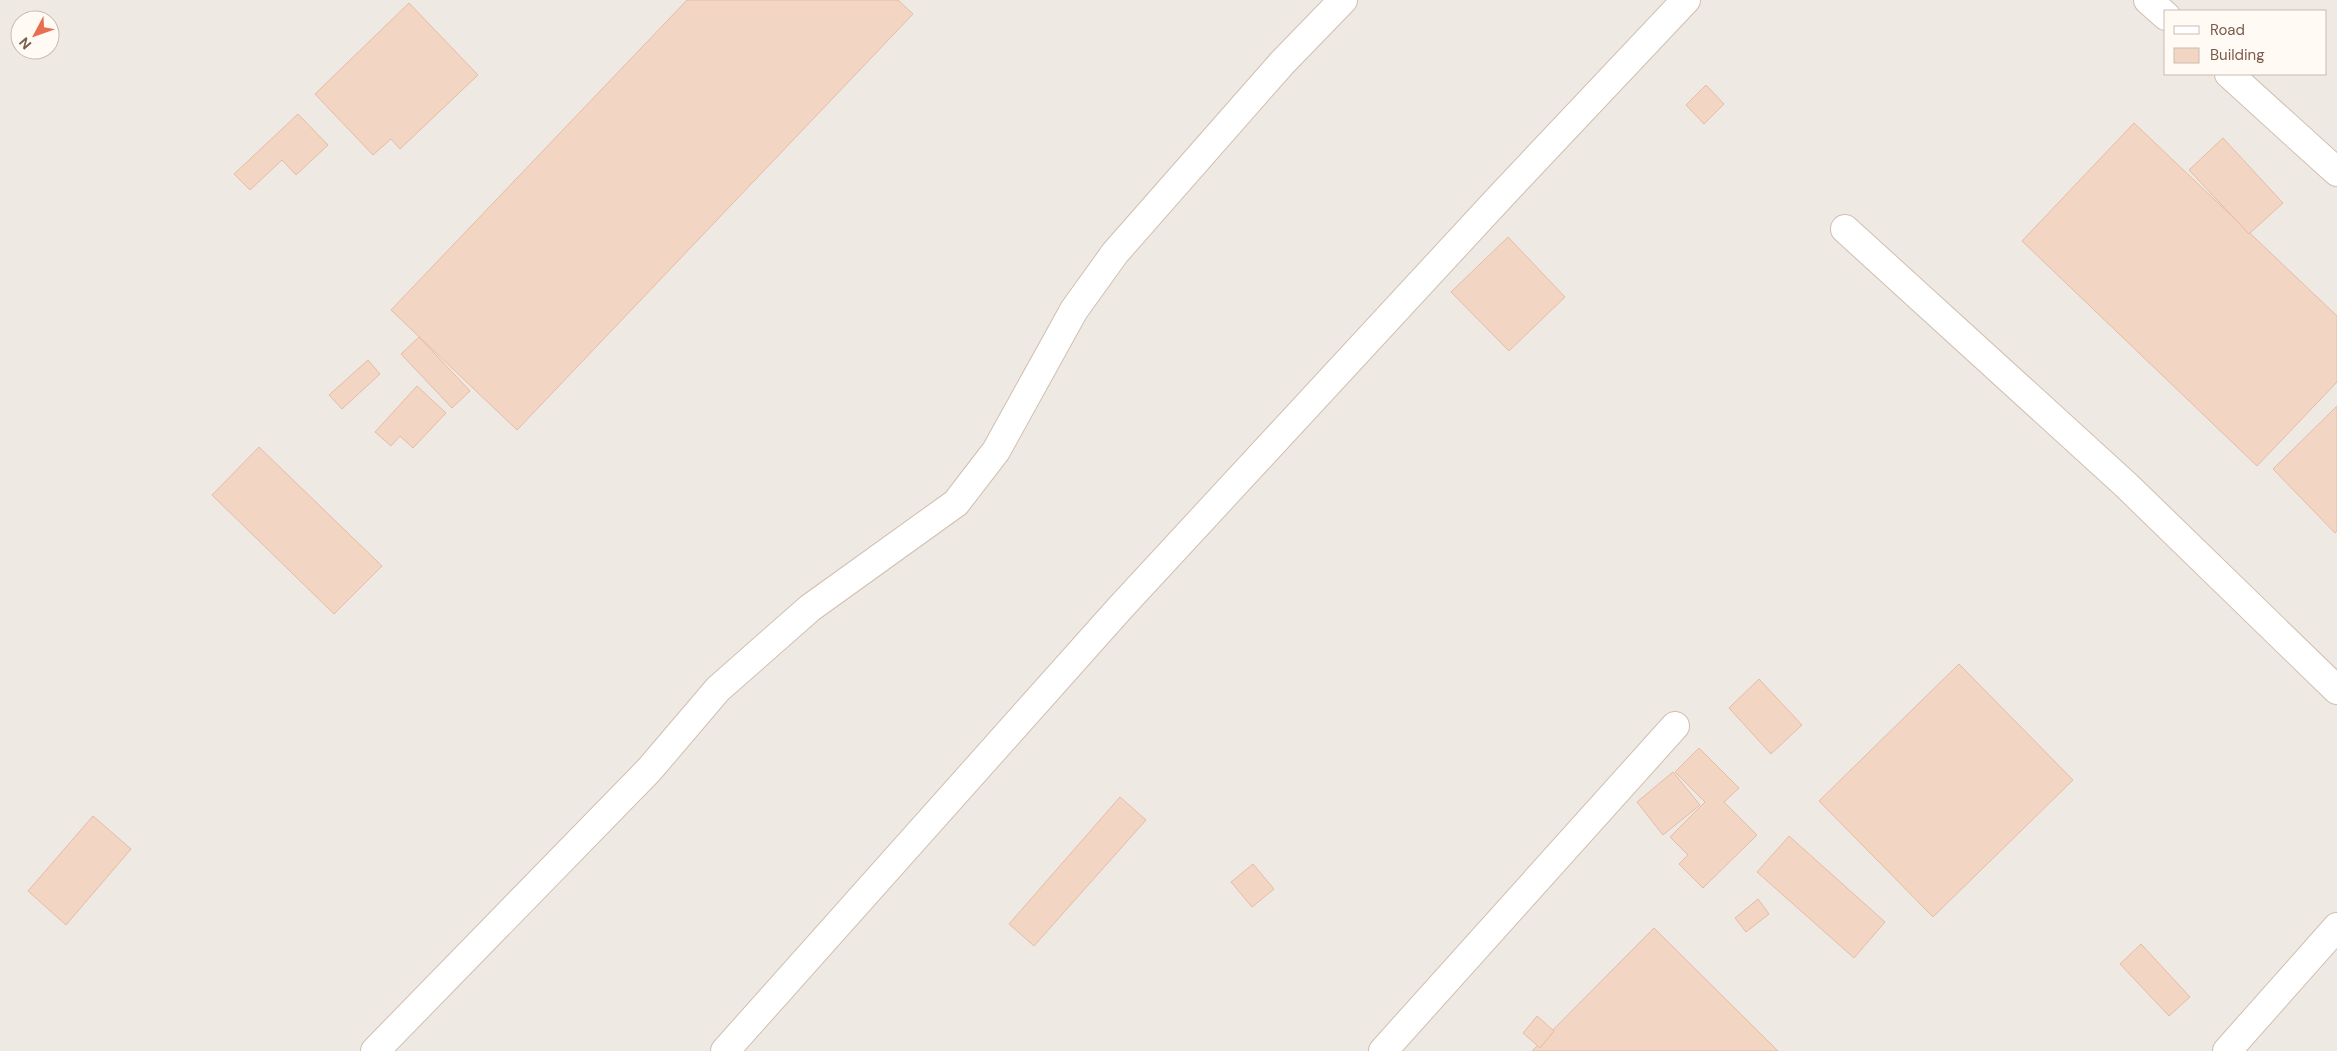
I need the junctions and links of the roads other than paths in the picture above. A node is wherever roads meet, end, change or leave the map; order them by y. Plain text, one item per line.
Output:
1 (1343, 0) edge
2 (1686, 0) edge
3 (2148, 0) edge
4 (2164, 14) edge
5 (2230, 75) edge
6 (2337, 172) edge
7 (1845, 229) dead end
8 (2337, 690) edge
9 (1675, 726) dead end
10 (2337, 927) edge
11 (375, 1051) edge
12 (725, 1051) edge
13 (1383, 1051) edge
14 (2227, 1051) edge

1 - 11 lane
2 - 12 lane
3 - 4 lane
5 - 6 lane
7 - 8 lane
9 - 13 lane
10 - 14 lane

